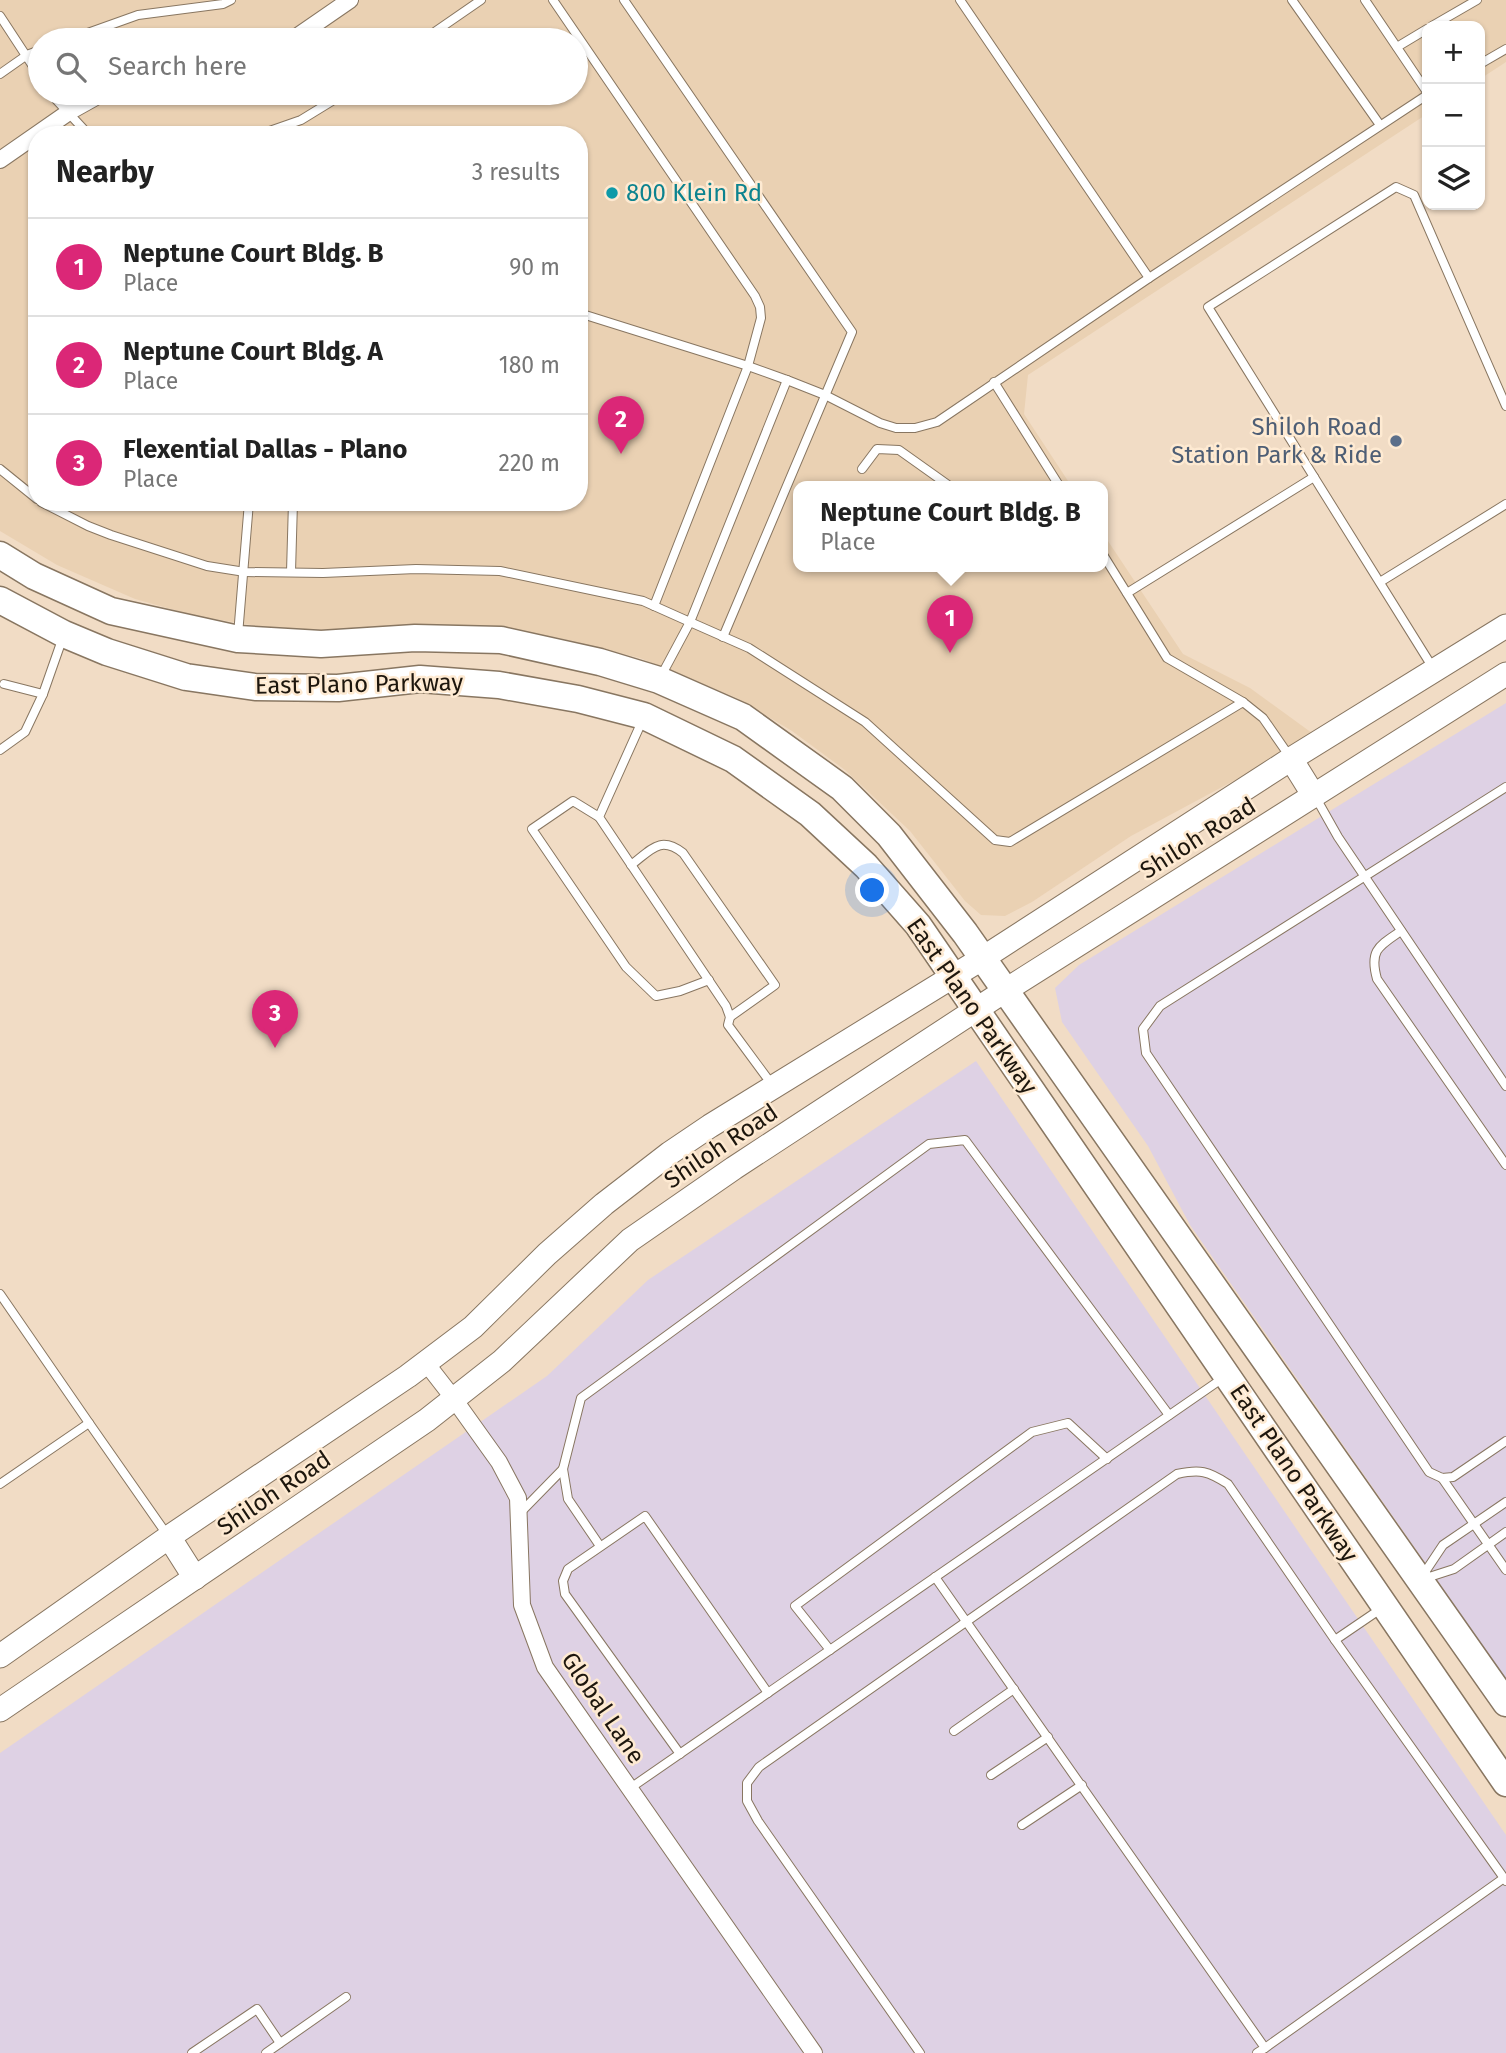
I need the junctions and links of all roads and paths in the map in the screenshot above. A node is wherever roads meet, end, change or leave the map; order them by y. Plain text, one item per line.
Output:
1 (231, 0) edge
2 (350, 0) edge
3 (481, 0) edge
4 (553, 0) edge
5 (624, 0) edge
6 (960, 0) edge
7 (1292, 0) edge
8 (1365, 0) edge
9 (1477, 0) edge
10 (0, 16) edge
11 (1441, 21) edge
12 (102, 28) edge
13 (314, 28) edge
14 (440, 28) edge
15 (572, 28) edge
16 (1422, 32) edge
17 (1397, 47) junction
18 (1506, 49) edge
19 (588, 51) edge
20 (27, 55) joint
21 (1485, 61) edge
22 (0, 74) edge
23 (1422, 85) edge
24 (1422, 96) edge
25 (62, 105) edge
26 (82, 105) edge
27 (325, 105) edge
28 (69, 112) junction
29 (1380, 125) junction
30 (49, 126) edge
31 (81, 126) edge
32 (284, 126) edge
33 (28, 141) edge
34 (0, 160) edge
35 (1149, 278) junction
36 (588, 316) edge
37 (748, 366) junction
38 (787, 380) junction
39 (994, 382) junction
40 (825, 395) junction
41 (1506, 405) edge
42 (0, 469) edge
43 (862, 469) dead end
44 (1314, 477) junction
45 (943, 481) edge
46 (1056, 481) edge
47 (28, 492) edge
48 (1506, 504) edge
49 (59, 511) edge
50 (248, 511) edge
51 (293, 511) edge
52 (0, 555) edge
53 (1108, 562) edge
54 (244, 572) junction
55 (291, 572) junction
56 (1380, 582) junction
57 (1127, 593) junction
58 (80, 597) junction
59 (0, 600) edge
60 (654, 606) junction
61 (690, 622) junction
62 (1506, 626) edge
63 (64, 634) junction
64 (723, 637) junction
65 (238, 639) junction
66 (1435, 671) junction
67 (1506, 674) edge
68 (659, 680) junction
69 (1, 684) edge
70 (43, 695) junction
71 (1243, 702) junction
72 (644, 716) junction
73 (0, 750) edge
74 (1291, 760) junction
75 (1506, 786) edge
76 (1314, 796) junction
77 (599, 817) junction
78 (631, 864) junction
79 (1364, 876) junction
80 (1401, 931) junction
81 (983, 958) junction
82 (951, 976) junction
83 (709, 980) junction
84 (1006, 990) junction
85 (975, 1011) junction
86 (730, 1017) junction
87 (1505, 1084) edge
88 (774, 1087) junction
89 (1506, 1165) edge
90 (0, 1294) edge
91 (1260, 1353) junction
92 (426, 1363) junction
93 (1227, 1376) junction
94 (454, 1399) junction
95 (1169, 1415) junction
96 (89, 1423) junction
97 (1506, 1441) edge
98 (1107, 1459) junction
99 (564, 1469) junction
100 (1442, 1478) junction
101 (0, 1484) edge
102 (1506, 1502) edge
103 (518, 1514) junction
104 (1474, 1524) junction
105 (1506, 1532) edge
106 (169, 1537) junction
107 (1488, 1545) junction
108 (600, 1546) junction
109 (1506, 1570) edge
110 (935, 1577) junction
111 (195, 1578) junction
112 (1420, 1580) junction
113 (1385, 1606) junction
114 (967, 1623) junction
115 (1335, 1640) junction
116 (830, 1650) junction
117 (0, 1656) edge
118 (1014, 1689) junction
119 (768, 1693) junction
120 (1506, 1703) edge
121 (0, 1710) edge
122 (954, 1731) dead end
123 (1048, 1737) junction
124 (680, 1754) junction
125 (991, 1775) dead end
126 (1506, 1783) edge
127 (1082, 1785) junction
128 (629, 1789) junction
129 (1022, 1825) dead end
130 (1505, 1880) edge
131 (346, 1997) dead end
132 (280, 2043) junction
133 (1261, 2050) edge
134 (269, 2052) edge
135 (192, 2053) edge
136 (814, 2053) edge
137 (920, 2053) edge

1 - 12 lane
2 - 13 street
3 - 14 lane
4 - 15 lane
5 - 40 lane
6 - 35 lane
7 - 29 lane
8 - 17 lane
9 - 11 lane
10 - 20 lane
16 - 17 lane
17 - 23 lane
18 - 21 lane
19 - 37 lane
20 - 22 lane
24 - 29 lane
25 - 28 lane
26 - 28 street
27 - 32 lane
28 - 30 street
28 - 31 lane
29 - 35 lane
33 - 34 street
35 - 39 lane
36 - 37 lane
37 - 38 lane
37 - 60 lane
38 - 40 lane
38 - 61 lane
39 - 40 lane
39 - 46 lane
40 - 64 lane
41 - 44 lane
42 - 47 lane
43 - 45 lane
44 - 56 lane
44 - 57 lane
48 - 56 lane
49 - 54 lane
50 - 54 lane
51 - 55 lane
52 - 58 main road, East Plano Parkway
53 - 57 lane
54 - 55 lane
54 - 65 lane
55 - 60 lane
56 - 66 lane
57 - 71 lane
58 - 63 main road
58 - 65 main road, East Plano Parkway
59 - 63 main road, East Plano Parkway
60 - 61 lane
61 - 64 lane
61 - 68 lane
62 - 66 main road, Shiloh Road
63 - 70 lane
63 - 72 main road, East Plano Parkway
64 - 71 lane
65 - 68 main road, East Plano Parkway
66 - 74 main road, Shiloh Road
67 - 76 main road, Shiloh Road
68 - 72 main road
68 - 81 main road, East Plano Parkway
69 - 70 lane
70 - 73 lane
71 - 74 lane
72 - 77 lane
72 - 82 main road, East Plano Parkway
74 - 76 main road
74 - 81 main road, Shiloh Road
75 - 79 lane
76 - 79 lane
76 - 84 main road, Shiloh Road
77 - 78 lane
77 - 83 lane
78 - 83 lane
78 - 86 lane
79 - 80 lane
79 - 100 lane
80 - 87 lane
80 - 89 lane
81 - 82 main road, Shiloh Road
81 - 84 main road, East Plano Parkway
82 - 85 main road, East Plano Parkway
82 - 88 main road, Shiloh Road
83 - 86 lane
84 - 85 main road, Shiloh Road
84 - 91 main road, East Plano Parkway
85 - 93 main road, East Plano Parkway
85 - 94 main road, Shiloh Road
86 - 88 lane
88 - 92 main road, Shiloh Road
90 - 96 lane
91 - 93 main road
91 - 112 main road, East Plano Parkway
92 - 94 street, Global Lane
92 - 106 main road, Shiloh Road
93 - 95 lane
93 - 113 main road, East Plano Parkway
94 - 103 street, Global Lane
94 - 111 main road, Shiloh Road
95 - 98 lane
95 - 99 lane
96 - 101 lane
96 - 106 lane
97 - 100 lane
98 - 110 lane
98 - 116 lane
99 - 103 lane
99 - 108 lane
100 - 104 lane
102 - 104 lane
103 - 128 street, Global Lane
104 - 107 lane
104 - 112 lane
105 - 107 lane
106 - 111 main road
106 - 117 main road, Shiloh Road
107 - 109 lane
107 - 112 lane
108 - 119 lane
108 - 124 lane
110 - 114 lane
110 - 116 lane
111 - 121 main road, Shiloh Road
112 - 113 main road
112 - 120 main road, East Plano Parkway
113 - 115 lane
113 - 126 main road, East Plano Parkway
114 - 115 lane
114 - 118 lane
114 - 137 lane
115 - 130 lane
116 - 119 lane
118 - 122 lane
118 - 123 lane
119 - 124 lane
123 - 125 lane
123 - 127 lane
124 - 128 lane
127 - 129 lane
127 - 133 lane
128 - 136 street, Global Lane
130 - 133 lane
131 - 132 lane
132 - 134 lane
132 - 135 lane

